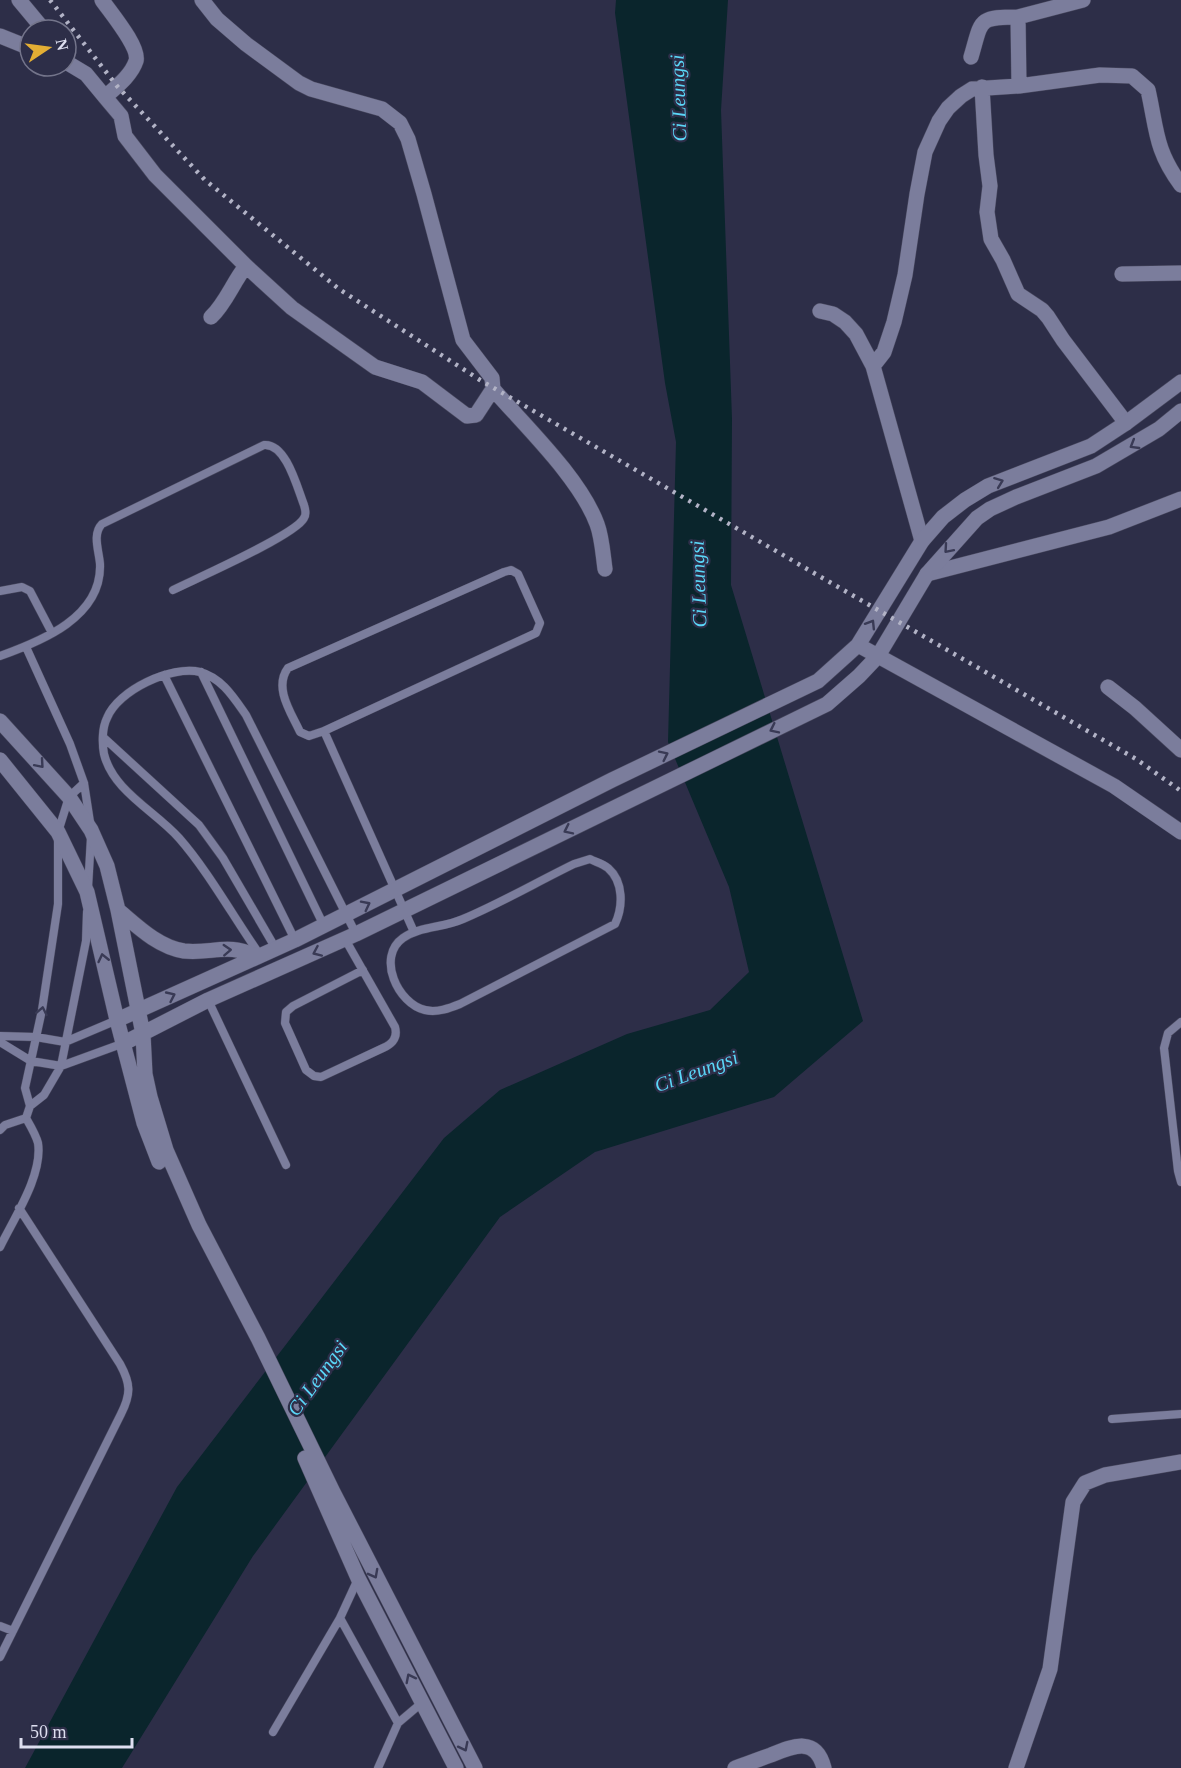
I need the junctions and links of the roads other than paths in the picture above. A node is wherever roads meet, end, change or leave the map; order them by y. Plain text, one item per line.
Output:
1 (19, 0) edge
2 (102, 0) edge
3 (202, 0) edge
4 (1083, 0) edge
5 (1018, 17) junction
6 (34, 18) edge
7 (0, 36) edge
8 (18, 43) edge
9 (971, 57) dead end
10 (78, 68) edge
11 (1019, 86) junction
12 (982, 87) junction
13 (105, 97) junction
14 (1181, 185) edge
15 (246, 266) junction
16 (1181, 273) edge
17 (1122, 274) dead end
18 (820, 311) dead end
19 (211, 317) dead end
20 (873, 366) junction
21 (1181, 382) edge
22 (493, 389) junction
23 (1181, 411) edge
24 (1126, 423) junction
25 (1181, 499) edge
26 (922, 541) junction
27 (605, 569) dead end
28 (927, 574) junction
29 (173, 590) dead end
30 (0, 591) edge
31 (52, 633) junction
32 (858, 645) junction
33 (26, 647) junction
34 (0, 656) edge
35 (878, 656) junction
36 (201, 672) junction
37 (164, 675) junction
38 (1108, 687) dead end
39 (0, 721) edge
40 (324, 731) junction
41 (103, 737) junction
42 (1181, 750) edge
43 (0, 760) edge
44 (84, 783) junction
45 (69, 797) junction
46 (91, 830) junction
47 (58, 832) junction
48 (1181, 832) edge
49 (395, 890) junction
50 (87, 892) junction
51 (118, 910) junction
52 (404, 911) junction
53 (346, 915) junction
54 (324, 926) junction
55 (414, 932) junction
56 (351, 937) junction
57 (295, 940) junction
58 (276, 949) junction
59 (258, 957) junction
60 (363, 970) junction
61 (208, 1000) junction
62 (138, 1011) junction
63 (117, 1020) junction
64 (1181, 1022) edge
65 (143, 1034) junction
66 (0, 1036) edge
67 (36, 1037) junction
68 (0, 1042) edge
69 (65, 1042) junction
70 (124, 1043) junction
71 (31, 1061) junction
72 (61, 1066) junction
73 (30, 1106) junction
74 (26, 1118) junction
75 (0, 1130) edge
76 (286, 1165) dead end
77 (1181, 1182) edge
78 (19, 1208) junction
79 (0, 1247) edge
80 (253, 1340) junction
81 (1181, 1414) edge
82 (1112, 1419) dead end
83 (1181, 1462) edge
84 (328, 1494) junction
85 (358, 1578) junction
86 (340, 1618) junction
87 (0, 1626) edge
88 (13, 1631) junction
89 (0, 1657) edge
90 (436, 1692) junction
91 (422, 1702) junction
92 (398, 1723) junction
93 (273, 1732) dead end
94 (378, 1768) edge
95 (456, 1768) edge
96 (475, 1768) edge
97 (735, 1768) edge
98 (824, 1768) edge
99 (1016, 1768) edge

1 - 6 street
2 - 13 street
3 - 22 street
4 - 5 street
5 - 9 street
5 - 11 street
7 - 8 street
10 - 13 street
11 - 12 street
11 - 14 street
12 - 20 street
12 - 24 street
13 - 15 street
15 - 19 street
15 - 22 street
16 - 17 street
18 - 20 street
20 - 26 street
21 - 24 street
22 - 27 street
23 -> 28 street
26 -> 24 street
25 - 28 street
32 -> 26 street
28 - 35 street
29 - 31 lane
30 - 31 lane
31 - 33 lane
32 - 35 street
49 -> 32 street
33 - 34 lane
33 - 44 lane
35 - 48 street
35 -> 52 street
36 - 37 lane
36 - 53 lane
36 - 54 lane
37 - 41 lane
37 - 57 lane
38 - 42 street
39 -> 45 street
40 - 40 lane
40 - 49 lane
41 - 58 lane
41 - 59 lane
43 - 47 street
44 - 45 lane
44 - 46 lane
45 - 46 street
45 - 47 lane
46 - 50 lane
46 - 51 street
47 - 50 street
67 -> 47 lane
49 - 52 lane
53 -> 49 street
63 -> 50 street
50 - 69 lane
51 -> 59 street
51 - 62 street
52 - 55 lane
52 - 56 street
53 - 54 street
53 - 56 lane
54 - 57 street
55 - 55 lane
56 - 60 lane
56 -> 61 street
57 - 58 street
58 - 59 street
62 -> 59 street
60 - 60 lane
61 - 65 street
61 - 76 lane
62 - 63 street
62 - 65 street
63 - 69 lane
63 - 70 street
64 - 77 lane
65 - 70 street
65 - 80 street
66 - 67 lane
67 - 69 lane
67 - 71 lane
68 - 71 lane
69 - 72 lane
70 - 72 lane
70 - 80 street
71 - 72 lane
71 - 73 lane
72 - 73 lane
73 - 74 lane
74 - 75 lane
74 - 78 lane
78 - 79 lane
78 - 88 lane
80 - 84 street
81 - 82 lane
83 - 99 street
84 - 85 street
84 -> 90 street
85 - 86 lane
91 -> 85 street
86 - 92 lane
86 - 93 lane
87 - 88 lane
88 - 89 lane
90 - 91 lane
90 -> 96 street
91 - 92 lane
91 - 95 street
92 - 94 lane
97 - 98 street

